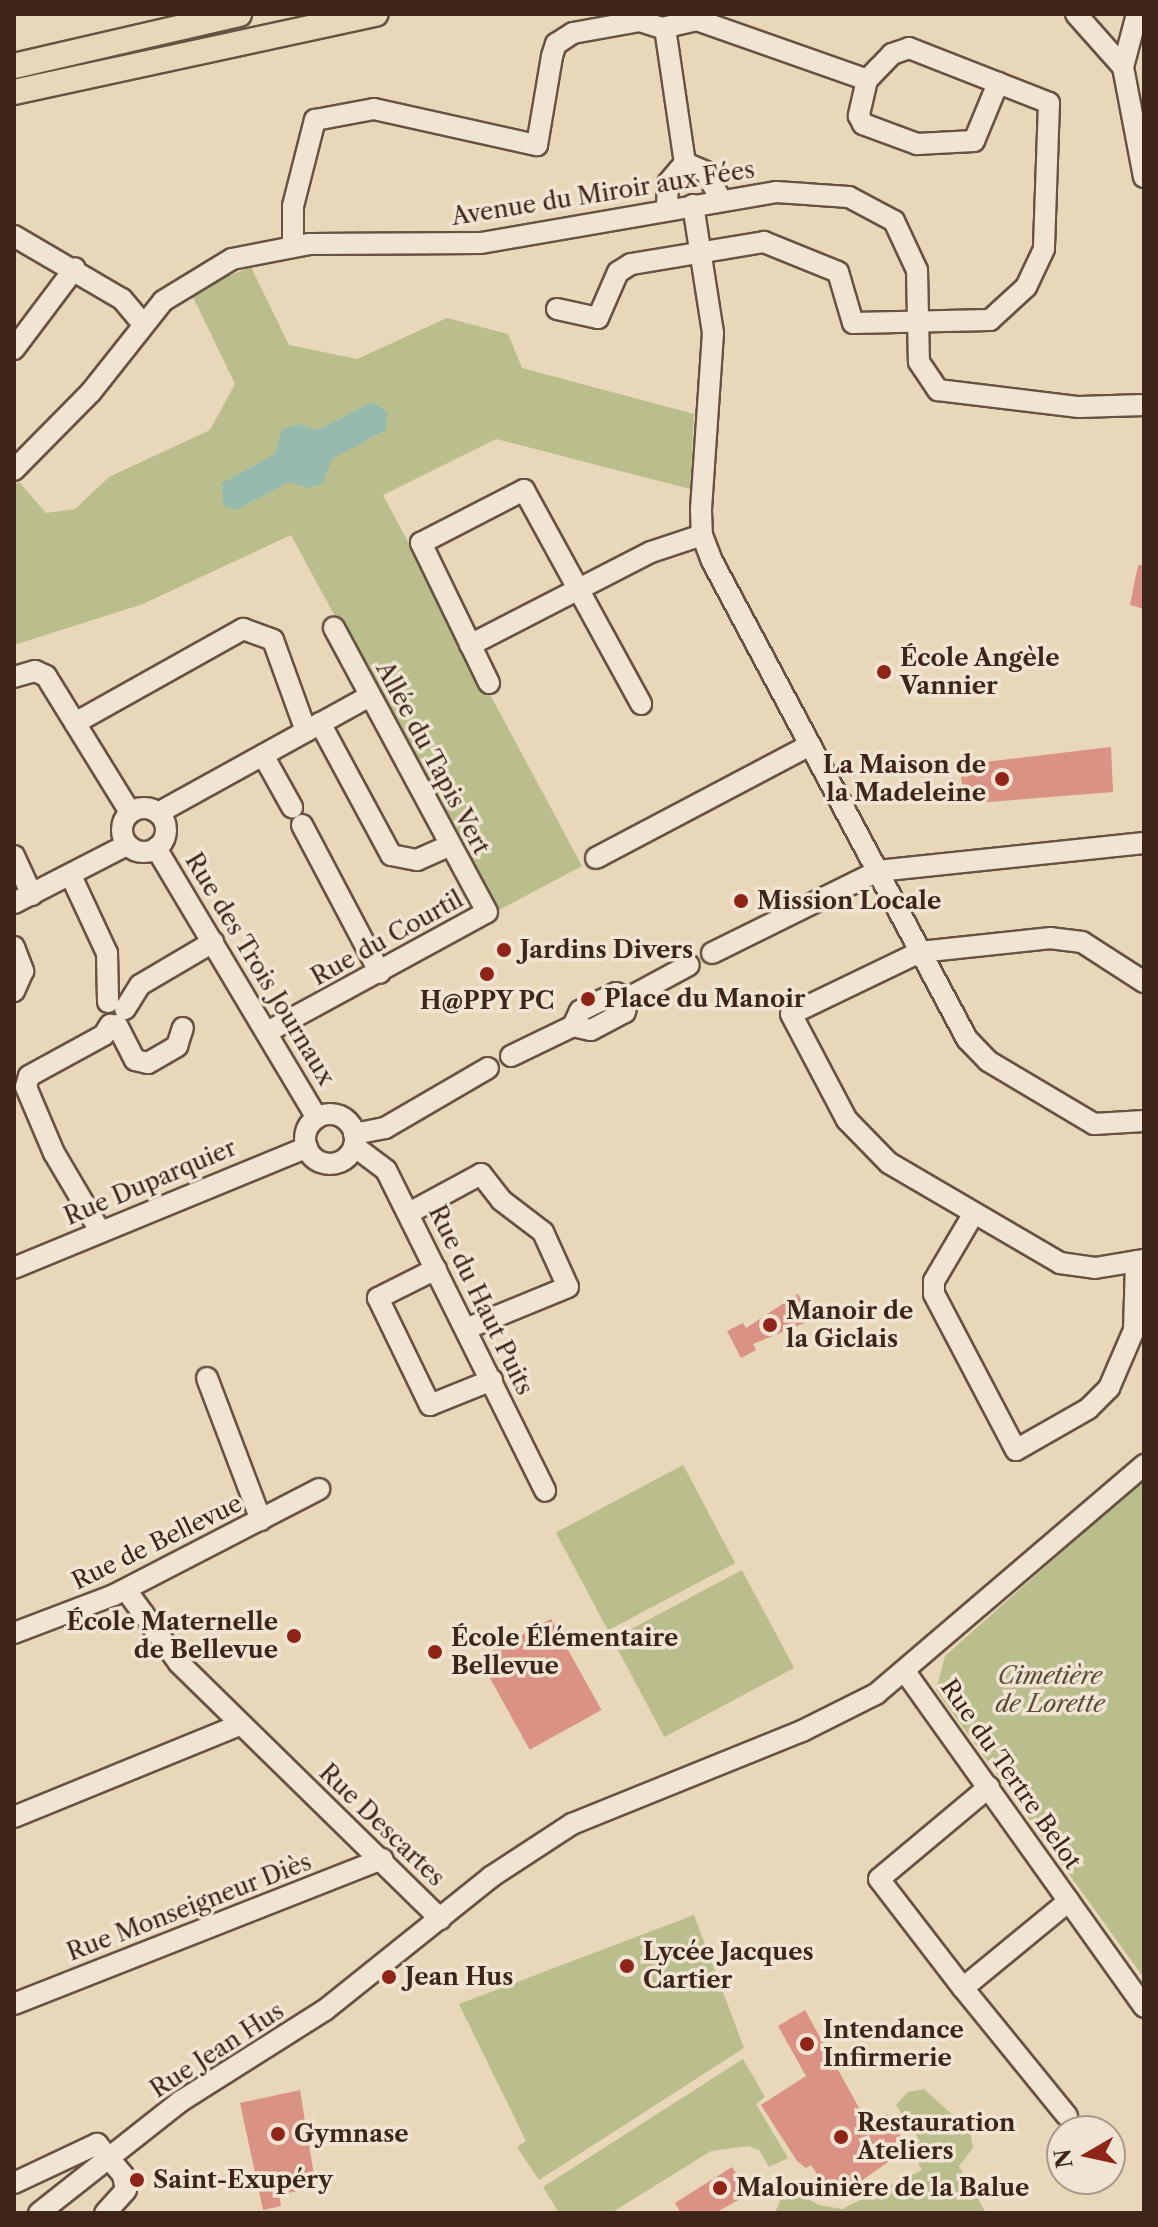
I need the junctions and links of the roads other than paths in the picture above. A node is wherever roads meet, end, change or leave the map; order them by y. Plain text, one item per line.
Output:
1 (239, 14) edge
2 (376, 14) edge
3 (1076, 14) edge
4 (1137, 14) edge
5 (665, 28) junction
6 (14, 66) edge
7 (1123, 67) junction
8 (867, 80) junction
9 (998, 83) junction
10 (14, 92) edge
11 (685, 163) junction
12 (1144, 177) edge
13 (721, 200) junction
14 (693, 205) junction
15 (667, 209) junction
16 (14, 236) edge
17 (293, 246) junction
18 (701, 253) junction
19 (75, 268) junction
20 (557, 309) dead end
21 (142, 323) junction
22 (916, 323) junction
23 (14, 349) edge
24 (1144, 405) edge
25 (14, 470) edge
26 (702, 535) junction
27 (582, 590) junction
28 (334, 628) dead end
29 (470, 645) junction
30 (14, 677) edge
31 (489, 683) dead end
32 (370, 696) junction
33 (641, 704) dead end
34 (75, 723) junction
35 (313, 727) junction
36 (810, 745) junction
37 (263, 755) junction
38 (130, 812) junction
39 (158, 813) junction
40 (1144, 843) edge
41 (127, 845) junction
42 (450, 845) junction
43 (156, 848) junction
44 (14, 856) edge
45 (596, 858) dead end
46 (878, 871) junction
47 (72, 878) junction
48 (23, 899) edge
49 (487, 912) joint
50 (213, 942) junction
51 (14, 947) edge
52 (920, 952) junction
53 (712, 953) dead end
54 (689, 965) dead end
55 (380, 973) junction
56 (1144, 982) edge
57 (14, 991) edge
58 (115, 1015) junction
59 (183, 1028) dead end
60 (269, 1031) junction
61 (511, 1056) dead end
62 (488, 1068) dead end
63 (317, 1118) junction
64 (1144, 1121) edge
65 (354, 1140) junction
66 (307, 1147) junction
67 (409, 1213) junction
68 (974, 1213) junction
69 (100, 1231) junction
70 (1140, 1261) edge
71 (14, 1268) edge
72 (436, 1269) junction
73 (468, 1328) junction
74 (207, 1378) dead end
75 (492, 1380) junction
76 (1144, 1465) edge
77 (319, 1489) dead end
78 (545, 1491) dead end
79 (261, 1520) junction
80 (126, 1590) junction
81 (14, 1633) edge
82 (906, 1673) junction
83 (240, 1725) junction
84 (989, 1787) junction
85 (14, 1817) edge
86 (382, 1859) junction
87 (1069, 1901) junction
88 (440, 1919) junction
89 (963, 1988) junction
90 (14, 2004) edge
91 (1144, 2007) edge
92 (1066, 2115) edge
93 (111, 2157) junction
94 (14, 2183) edge
95 (39, 2213) edge
96 (105, 2213) edge

1 - 6 main road
2 - 10 main road
3 - 7 street
4 - 7 street
5 - 8 street
5 - 11 street
5 - 17 street
7 - 12 street
8 - 9 street
8 - 9 street
9 - 22 street
11 - 13 street
11 - 15 street
13 - 14 street, Avenue du Miroir aux Fées
13 - 22 street, Avenue du Miroir aux Fées
14 - 15 street, Avenue du Miroir aux Fées
14 - 18 street
15 - 17 street, Avenue du Miroir aux Fées
16 - 19 street
17 - 21 street, Avenue du Miroir aux Fées
18 - 20 street
18 - 22 street
18 - 26 street
19 - 21 street
19 - 23 street
21 - 25 street, Avenue du Miroir aux Fées
22 - 24 street, Avenue du Miroir aux Fées
26 - 27 street
26 - 36 street
27 - 29 street
27 - 29 street
27 - 33 street
28 - 32 street, Allée du Tapis Vert
29 - 31 street
30 - 34 street
32 - 35 street
32 - 42 street, Allée du Tapis Vert
34 - 35 street
34 - 38 street
35 - 37 street
35 - 42 street
36 - 45 street
36 - 46 street
37 - 39 street
37 - 55 street
38 - 39 street
38 - 41 street
39 - 43 street
40 - 46 street
41 - 43 street
41 - 47 street
42 - 49 street, Allée du Tapis Vert
43 - 50 street, Rue des Trois Journaux
44 - 48 street
46 - 52 street
46 - 53 street
47 - 48 street
47 - 58 street
49 - 55 street, Rue du Courtil
50 - 58 street
50 - 60 street, Rue des Trois Journaux
51 - 57 street
52 - 56 street
52 - 64 street
52 - 68 street
54 - 61 street
55 - 60 street, Rue du Courtil
58 - 59 street
58 - 69 street
60 - 63 street, Rue des Trois Journaux
62 - 65 street
63 - 65 street
63 - 66 street
65 - 66 street
65 - 67 street, Rue du Haut Puits
66 - 69 street, Rue Duparquier
67 - 72 street, Rue du Haut Puits
67 - 73 street
68 - 70 street
68 - 70 street
69 - 71 street, Rue Duparquier
72 - 73 street, Rue du Haut Puits
72 - 75 street
73 - 75 street, Rue du Haut Puits
74 - 79 street
75 - 78 street, Rue du Haut Puits
76 - 82 street, Rue du Tertre Belot
77 - 79 street, Rue de Bellevue
79 - 80 street, Rue de Bellevue
80 - 81 street, Rue de Bellevue
80 - 83 street, Rue Descartes
82 - 84 street, Rue du Tertre Belot
82 - 88 street, Rue Descartes
83 - 85 street
83 - 86 street, Rue Descartes
84 - 87 street, Rue du Tertre Belot
84 - 89 street
86 - 88 street, Rue Descartes
86 - 90 street, Rue Monseigneur Diès
87 - 89 street
87 - 91 street, Rue du Tertre Belot
88 - 93 street, Rue Jean Hus
89 - 92 street
93 - 94 street
93 - 95 street, Rue Jean Hus
93 - 96 street

